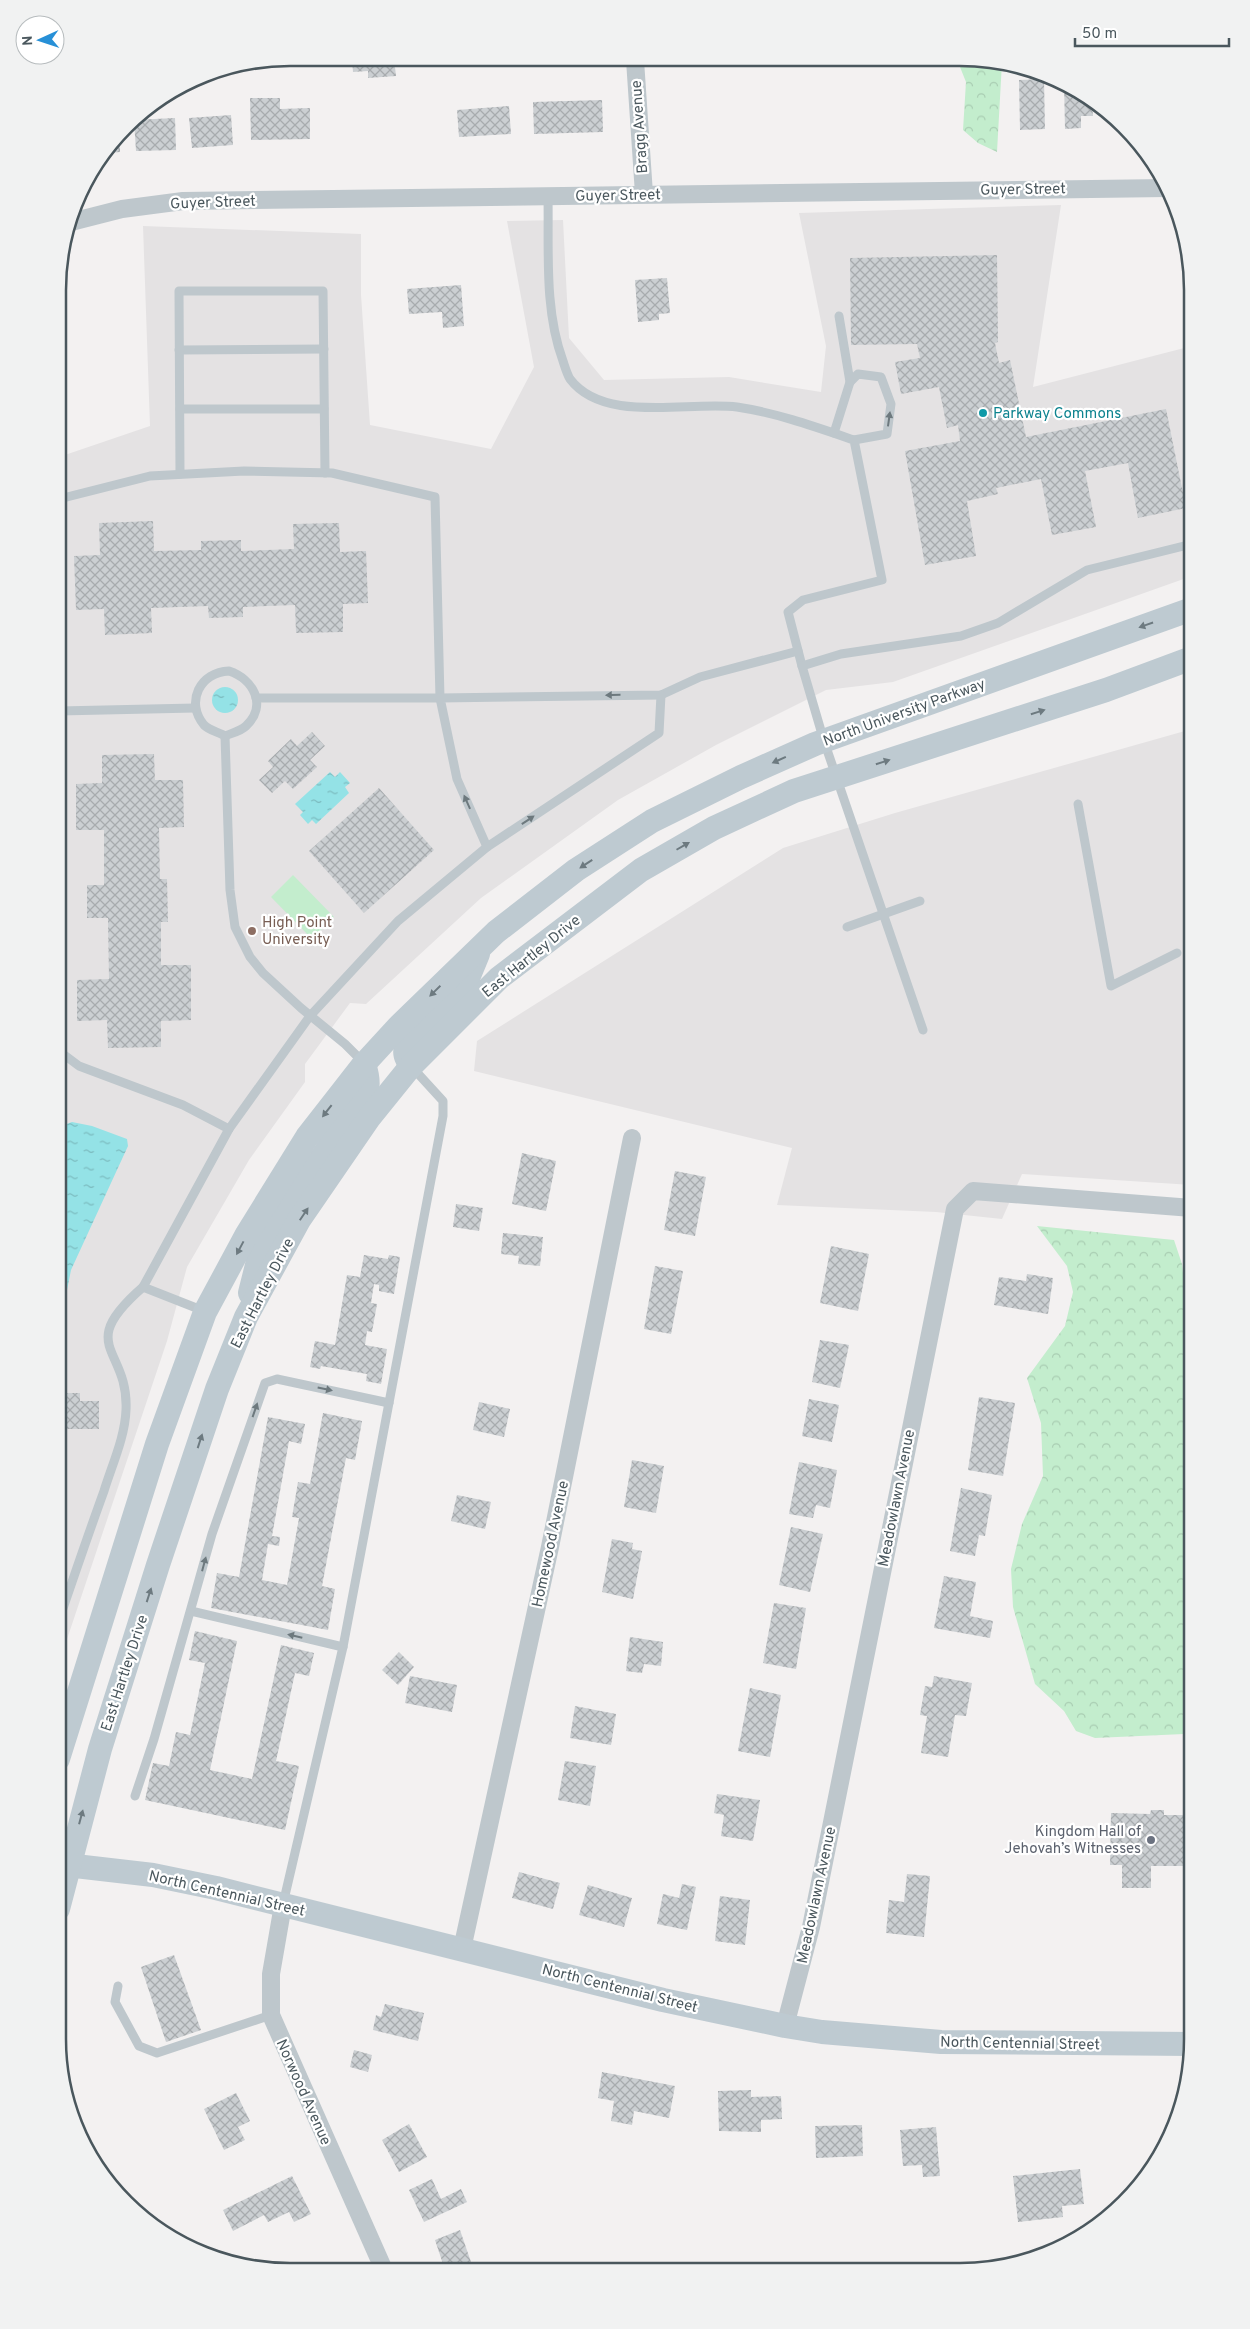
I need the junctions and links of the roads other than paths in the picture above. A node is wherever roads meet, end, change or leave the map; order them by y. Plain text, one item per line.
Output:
1 (635, 66) edge
2 (1159, 188) edge
3 (644, 194) junction
4 (548, 196) junction
5 (77, 220) edge
6 (839, 316) dead end
7 (324, 349) junction
8 (179, 350) junction
9 (850, 382) junction
10 (324, 408) junction
11 (180, 409) junction
12 (834, 433) junction
13 (854, 440) junction
14 (325, 473) junction
15 (180, 474) junction
16 (66, 497) edge
17 (1184, 546) edge
18 (1184, 612) edge
19 (798, 651) junction
20 (1184, 661) edge
21 (802, 666) junction
22 (661, 695) junction
23 (256, 698) junction
24 (440, 698) junction
25 (195, 708) junction
26 (66, 711) edge
27 (225, 736) junction
28 (824, 741) junction
29 (837, 777) junction
30 (1078, 804) dead end
31 (487, 847) junction
32 (920, 901) dead end
33 (884, 914) junction
34 (848, 927) dead end
35 (482, 946) junction
36 (1177, 953) dead end
37 (310, 1016) junction
38 (923, 1030) dead end
39 (66, 1056) edge
40 (364, 1064) junction
41 (411, 1066) junction
42 (229, 1129) junction
43 (632, 1138) dead end
44 (1184, 1207) edge
45 (143, 1287) junction
46 (205, 1312) junction
47 (239, 1336) junction
48 (389, 1403) junction
49 (66, 1600) edge
50 (191, 1611) junction
51 (343, 1647) junction
52 (66, 1734) edge
53 (135, 1796) dead end
54 (66, 1855) edge
55 (66, 1864) edge
56 (283, 1905) junction
57 (462, 1949) junction
58 (118, 1986) dead end
59 (271, 2015) junction
60 (785, 2026) junction
61 (1184, 2044) edge
62 (381, 2263) edge

1 - 3 street, Bragg Avenue
2 - 3 street, Guyer Street
3 - 4 street, Guyer Street
4 - 5 street, Guyer Street
4 - 12 lane
6 - 9 lane
7 - 8 lane
7 - 8 lane
7 - 10 lane
8 - 11 lane
9 - 12 lane
13 -> 9 lane
10 - 11 lane
10 - 14 lane
11 - 15 lane
12 - 13 lane
13 - 19 lane
14 - 15 lane
14 - 24 lane
15 - 16 lane
17 - 21 lane
18 -> 28 main road, North University Parkway
19 - 21 lane
19 - 22 lane
29 -> 20 main road
21 - 28 lane
22 -> 24 lane
31 -> 22 lane
23 - 24 lane
23 - 25 lane
23 - 27 lane
31 -> 24 lane
25 - 26 lane
25 - 27 lane
27 - 37 lane
28 - 29 lane
28 -> 35 main road, North University Parkway
29 - 33 lane
41 -> 29 main road, East Hartley Drive
30 - 36 lane
31 - 37 lane
32 - 33 lane
33 - 34 lane
33 - 38 lane
35 -> 40 main road
35 - 41 main road
37 - 40 lane
37 - 42 lane
39 - 42 lane
40 -> 46 main road
40 - 47 main road
47 -> 41 main road, East Hartley Drive
41 - 48 lane
42 - 45 lane
43 - 57 street, Homewood Avenue
44 - 60 street, Meadowlawn Avenue
45 - 46 lane
45 - 49 lane
46 - 52 main road
54 -> 47 main road, East Hartley Drive
50 -> 48 lane
48 - 51 lane
51 -> 50 lane
50 - 53 lane
51 - 56 lane
55 - 56 main road, North Centennial Street
56 - 57 main road, North Centennial Street
56 - 59 street, Norwood Avenue
57 - 60 main road, North Centennial Street
58 - 59 lane
59 - 62 street, Norwood Avenue
60 - 61 main road, North Centennial Street

